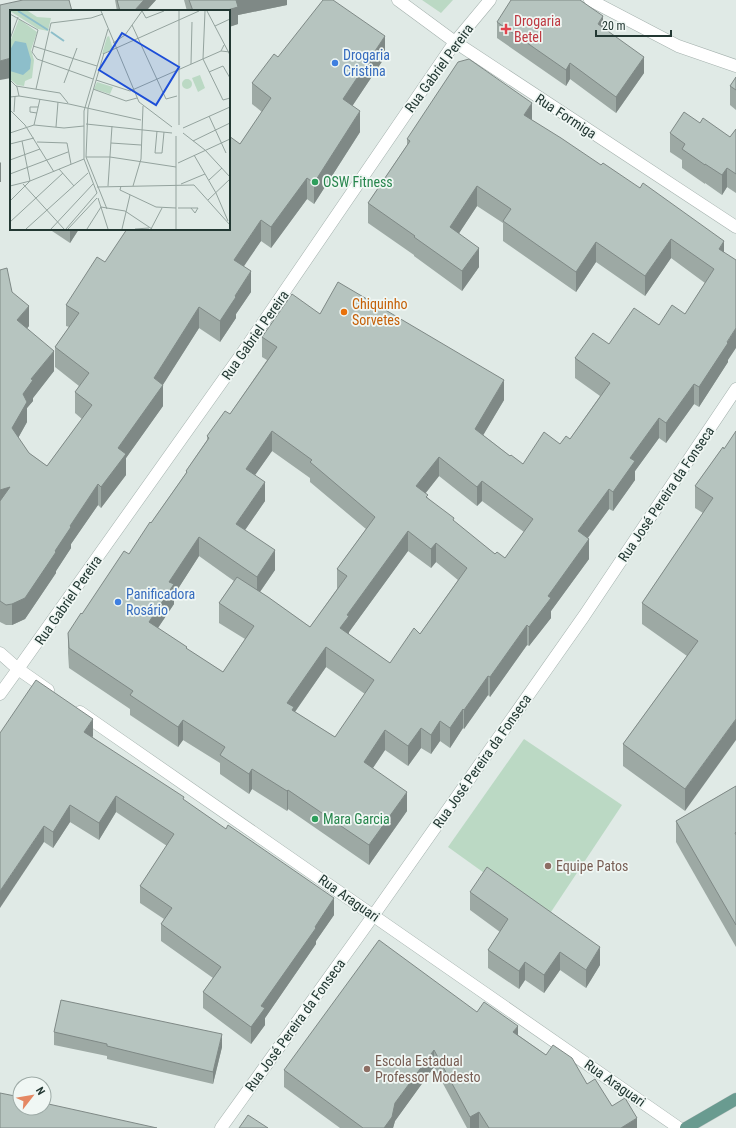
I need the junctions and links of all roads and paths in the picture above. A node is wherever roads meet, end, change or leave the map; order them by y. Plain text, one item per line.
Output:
1 (398, 0) edge
2 (490, 0) edge
3 (590, 0) edge
4 (454, 42) junction
5 (736, 66) edge
6 (736, 227) edge
7 (736, 389) edge
8 (0, 653) edge
9 (18, 669) junction
10 (0, 694) edge
11 (57, 696) edge
12 (70, 705) edge
13 (374, 916) junction
14 (736, 1099) edge
15 (221, 1128) edge
16 (679, 1128) edge
17 (686, 1128) edge

1 - 4 street, Rua Formiga
2 - 4 street, Rua Gabriel Pereira
3 - 5 street
4 - 6 street, Rua Formiga
4 - 9 street, Rua Gabriel Pereira
7 - 13 street, Rua José Pereira da Fonseca
8 - 9 street
9 - 10 street, Rua Gabriel Pereira
9 - 11 street
12 - 13 street, Rua Araguari
13 - 15 street, Rua José Pereira da Fonseca
13 - 16 street, Rua Araguari
14 - 17 main road

